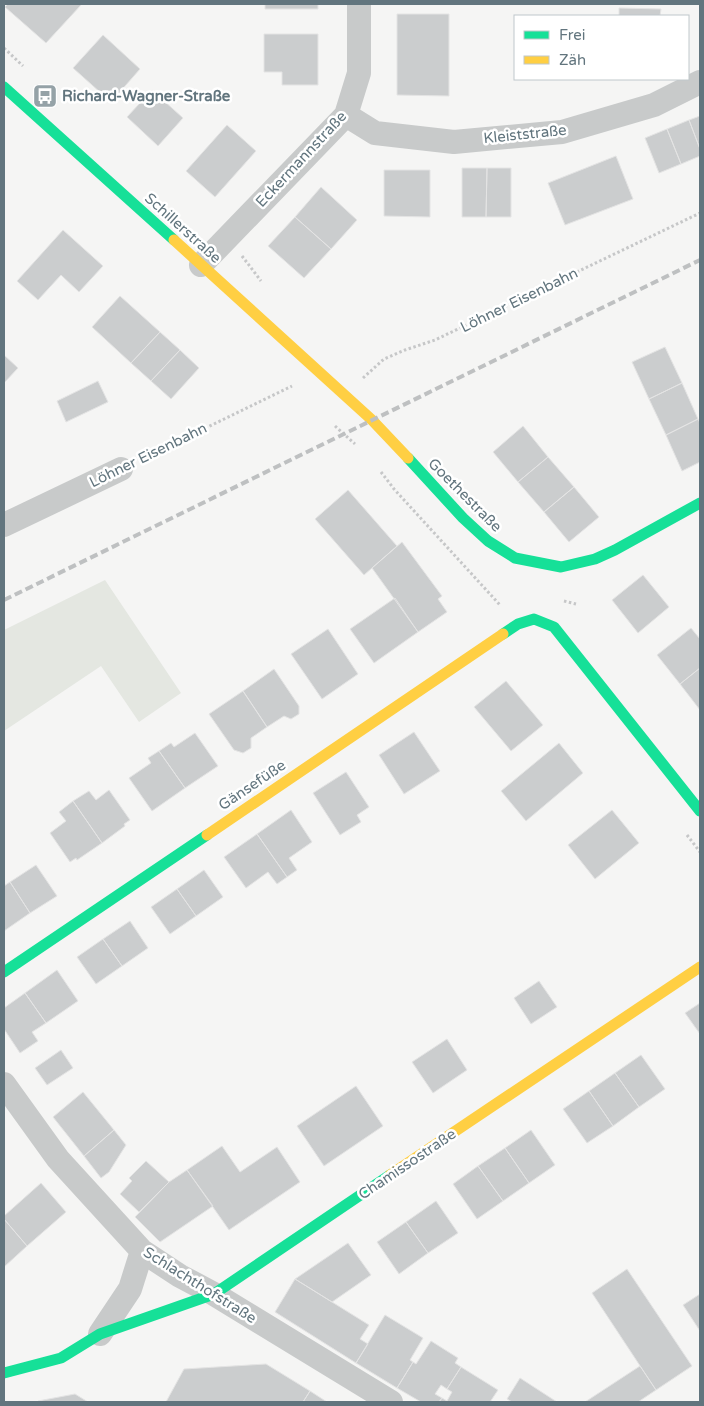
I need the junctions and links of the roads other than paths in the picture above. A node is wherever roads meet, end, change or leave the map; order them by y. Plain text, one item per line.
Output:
1 (359, 4) edge
2 (700, 82) edge
3 (4, 87) edge
4 (346, 115) junction
5 (201, 265) junction
6 (342, 393) joint
7 (121, 469) road end
8 (700, 503) edge
9 (4, 525) edge
10 (700, 811) edge
11 (700, 967) edge
12 (4, 972) edge
13 (4, 1084) edge
14 (142, 1251) junction
15 (214, 1294) junction
16 (100, 1334) junction
17 (4, 1373) edge
18 (391, 1402) edge

1 - 4 street, Eckermannstraße
2 - 4 street, Kleiststraße
3 - 5 street, Schillerstraße
4 - 5 street, Eckermannstraße
5 - 6 street, Schillerstraße
6 - 8 street, Goethestraße
7 - 9 street, Löhner Eisenbahn
10 - 12 street, Gänsefüße
11 - 15 street, Chamissostraße
13 - 14 street, Schlachthofstraße
14 - 15 street, Schlachthofstraße
14 - 16 street, Chamissostraße
15 - 16 street, Chamissostraße
15 - 18 street, Schlachthofstraße
16 - 17 street, Chamissostraße

